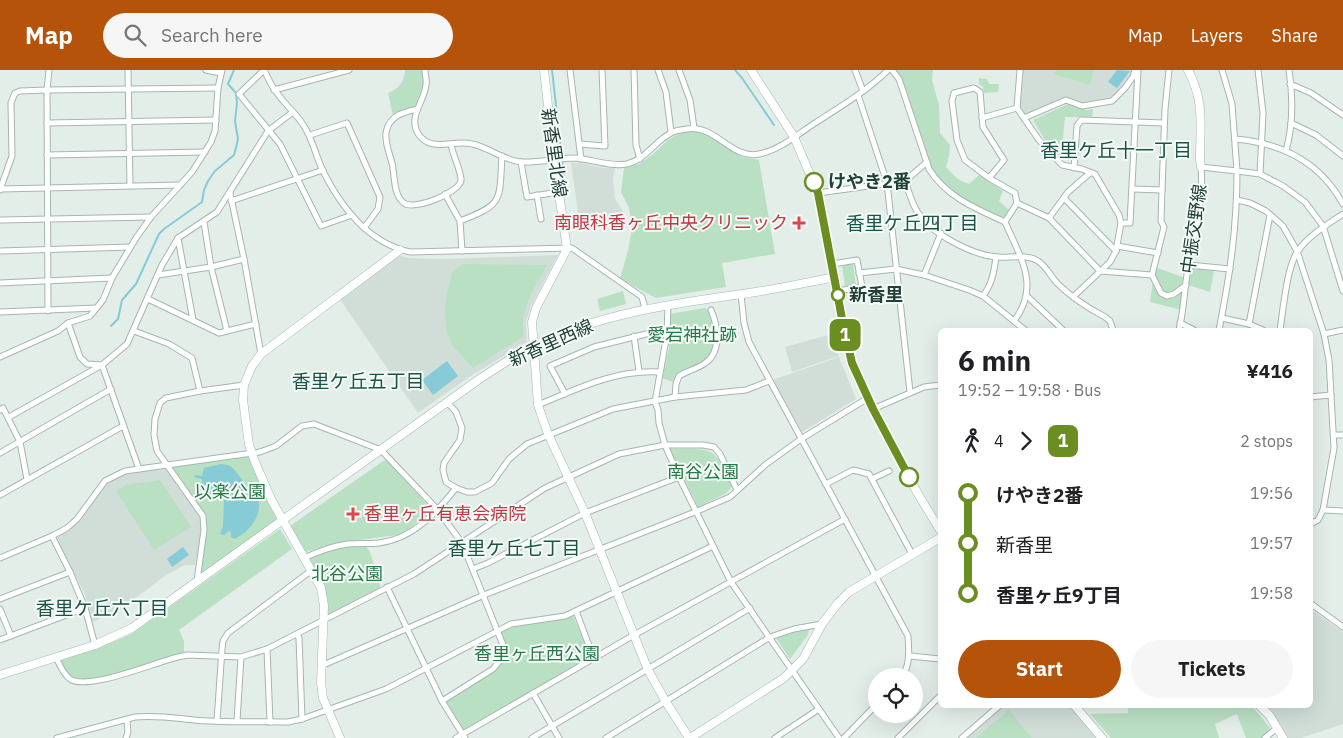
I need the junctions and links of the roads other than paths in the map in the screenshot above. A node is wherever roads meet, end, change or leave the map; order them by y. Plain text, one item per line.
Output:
1 (49, 70) edge
2 (128, 70) edge
3 (206, 70) edge
4 (264, 70) edge
5 (349, 70) edge
6 (425, 70) edge
7 (544, 70) edge
8 (570, 70) edge
9 (602, 70) edge
10 (634, 70) edge
11 (658, 70) edge
12 (679, 70) edge
13 (751, 70) edge
14 (890, 70) edge
15 (1020, 70) edge
16 (1137, 70) edge
17 (1169, 70) edge
18 (1188, 70) edge
19 (1222, 70) edge
20 (1258, 70) edge
21 (1289, 70) edge
22 (857, 71) edge
23 (222, 72) edge
24 (1290, 84) junction
25 (218, 88) junction
26 (129, 89) junction
27 (47, 90) junction
28 (274, 90) junction
29 (863, 91) junction
30 (858, 95) junction
31 (1017, 108) junction
32 (417, 109) junction
33 (293, 112) junction
34 (1343, 115) edge
35 (982, 118) junction
36 (1024, 118) junction
37 (216, 120) junction
38 (129, 121) junction
39 (1136, 122) junction
40 (47, 123) junction
41 (1164, 123) junction
42 (1291, 123) junction
43 (694, 128) junction
44 (268, 131) junction
45 (671, 132) junction
46 (310, 135) junction
47 (794, 137) junction
48 (1235, 139) junction
49 (1262, 143) junction
50 (451, 144) junction
51 (580, 144) junction
52 (1286, 151) junction
53 (205, 152) junction
54 (130, 154) junction
55 (47, 155) junction
56 (502, 156) junction
57 (1343, 156) edge
58 (581, 158) junction
59 (556, 159) junction
60 (640, 159) junction
61 (521, 162) junction
62 (927, 162) junction
63 (1201, 166) junction
64 (1074, 168) junction
65 (323, 170) junction
66 (1237, 171) junction
67 (1090, 172) junction
68 (1260, 174) junction
69 (298, 178) junction
70 (989, 178) junction
71 (905, 181) junction
72 (887, 183) junction
73 (180, 185) junction
74 (130, 186) junction
75 (47, 188) junction
76 (0, 189) edge
77 (1133, 189) junction
78 (1162, 190) junction
79 (559, 192) junction
80 (230, 193) junction
81 (818, 193) junction
82 (445, 194) junction
83 (537, 195) junction
84 (1064, 198) junction
85 (1237, 200) junction
86 (232, 201) junction
87 (1018, 203) junction
88 (1343, 204) edge
89 (352, 214) junction
90 (1270, 214) junction
91 (1343, 214) edge
92 (151, 217) junction
93 (1049, 218) junction
94 (48, 219) junction
95 (0, 220) edge
96 (541, 220) dead end
97 (460, 221) junction
98 (204, 222) junction
99 (1005, 222) junction
100 (1121, 223) junction
101 (1323, 227) junction
102 (364, 228) junction
103 (941, 233) junction
104 (178, 238) junction
105 (130, 247) junction
106 (567, 248) junction
107 (1116, 249) junction
108 (48, 250) junction
109 (400, 250) junction
110 (0, 251) edge
111 (462, 251) junction
112 (1297, 251) junction
113 (1158, 253) junction
114 (996, 257) junction
115 (1020, 257) junction
116 (244, 259) junction
117 (833, 264) junction
118 (1188, 265) junction
119 (212, 267) junction
120 (896, 269) junction
121 (1230, 269) junction
122 (185, 271) junction
123 (1100, 271) junction
124 (859, 273) junction
125 (158, 275) junction
126 (924, 275) junction
127 (1152, 276) junction
128 (835, 277) junction
129 (112, 278) junction
130 (48, 281) junction
131 (0, 283) edge
132 (1186, 285) junction
133 (837, 291) junction
134 (1343, 291) edge
135 (741, 294) junction
136 (983, 296) junction
137 (1027, 296) junction
138 (1073, 297) junction
139 (148, 299) junction
140 (668, 305) junction
141 (97, 308) junction
142 (645, 308) junction
143 (711, 310) dead end
144 (48, 311) junction
145 (0, 312) edge
146 (1222, 318) junction
147 (193, 320) junction
148 (1014, 321) junction
149 (68, 323) junction
150 (1180, 323) junction
151 (256, 324) junction
152 (1249, 324) junction
153 (1022, 328) edge
154 (1061, 328) edge
155 (1112, 328) edge
156 (1179, 328) edge
157 (1190, 328) edge
158 (1220, 328) edge
159 (1258, 328) edge
160 (1280, 328) edge
161 (1343, 330) edge
162 (134, 331) junction
163 (228, 331) junction
164 (650, 333) dead end
165 (1324, 334) junction
166 (634, 336) junction
167 (532, 346) junction
168 (261, 354) junction
169 (0, 357) edge
170 (102, 364) junction
171 (639, 372) junction
172 (659, 372) junction
173 (769, 381) junction
174 (244, 385) junction
175 (938, 386) edge
176 (111, 389) junction
177 (200, 391) junction
178 (910, 392) junction
179 (564, 394) junction
180 (1331, 395) junction
181 (1313, 397) edge
182 (676, 398) junction
183 (868, 398) junction
184 (655, 402) junction
185 (448, 403) junction
186 (538, 405) junction
187 (873, 409) junction
188 (0, 410) edge
189 (9, 417) junction
190 (124, 426) junction
191 (548, 434) junction
192 (1334, 435) junction
193 (1343, 435) edge
194 (802, 439) junction
195 (20, 442) junction
196 (666, 445) junction
197 (381, 450) junction
198 (0, 453) edge
199 (251, 453) junction
200 (167, 465) junction
201 (139, 469) junction
202 (889, 471) dead end
203 (569, 477) junction
204 (679, 477) junction
205 (27, 479) junction
206 (872, 479) junction
207 (826, 484) junction
208 (456, 488) junction
209 (737, 490) junction
210 (0, 495) edge
211 (437, 509) junction
212 (1323, 510) junction
213 (1343, 511) edge
214 (695, 512) junction
215 (585, 513) junction
216 (845, 519) junction
217 (282, 521) junction
218 (1313, 522) edge
219 (938, 527) edge
220 (52, 536) junction
221 (938, 539) edge
222 (462, 543) junction
223 (713, 546) junction
224 (600, 550) junction
225 (912, 554) junction
226 (0, 558) edge
227 (304, 558) junction
228 (473, 569) junction
229 (312, 570) junction
230 (70, 572) junction
231 (877, 576) junction
232 (197, 581) junction
233 (731, 582) junction
234 (387, 587) junction
235 (617, 592) junction
236 (484, 595) junction
237 (0, 599) edge
238 (1313, 605) edge
239 (0, 608) edge
240 (85, 608) junction
241 (750, 608) junction
242 (576, 611) junction
243 (324, 621) junction
244 (822, 624) junction
245 (1343, 627) edge
246 (498, 629) junction
247 (407, 630) junction
248 (297, 634) junction
249 (11, 636) junction
250 (634, 636) junction
251 (770, 637) junction
252 (0, 640) edge
253 (95, 645) junction
254 (267, 649) junction
255 (222, 656) junction
256 (910, 656) junction
257 (56, 657) junction
258 (241, 657) junction
259 (594, 658) junction
260 (938, 658) edge
261 (321, 666) junction
262 (426, 668) junction
263 (907, 668) edge
264 (648, 670) junction
265 (792, 670) junction
266 (0, 674) edge
267 (534, 693) junction
268 (938, 698) edge
269 (442, 701) junction
270 (666, 702) junction
271 (997, 708) edge
272 (1077, 708) edge
273 (1262, 708) edge
274 (819, 709) junction
275 (327, 710) junction
276 (868, 713) edge
277 (302, 719) junction
278 (217, 720) junction
279 (126, 721) junction
280 (237, 721) junction
281 (270, 722) junction
282 (552, 726) junction
283 (1277, 728) junction
284 (463, 736) edge
285 (57, 738) edge
286 (126, 738) edge
287 (340, 738) edge
288 (456, 738) edge
289 (532, 738) edge
290 (559, 738) edge
291 (606, 738) edge
292 (689, 738) edge
293 (775, 738) edge
294 (839, 738) edge
295 (844, 738) edge
296 (898, 738) edge
297 (962, 738) edge
298 (1102, 738) edge
299 (1264, 738) edge
300 (1283, 738) edge

1 - 27 street
2 - 26 street
3 - 23 street
4 - 28 street
4 - 44 street
5 - 28 street
6 - 32 street
7 - 59 street, 新香里北線
8 - 51 street
9 - 51 street
10 - 60 street
11 - 45 street
12 - 43 street
13 - 47 street
14 - 29 street
14 - 62 street
15 - 31 street
16 - 36 street
16 - 39 street
17 - 41 street
18 - 63 street, 中振交野線
19 - 48 street
20 - 49 street
21 - 24 street
22 - 29 street
23 - 25 street
24 - 34 street
24 - 42 street
25 - 26 street
25 - 37 street
26 - 27 street
26 - 38 street
27 - 40 street
27 - 76 street
28 - 33 street
29 - 30 street
30 - 47 street
30 - 72 street
31 - 35 street
31 - 36 street
32 - 50 street
32 - 82 street
33 - 44 street
33 - 46 street
35 - 70 street
35 - 70 street
36 - 64 street
37 - 38 street
37 - 53 street
38 - 40 street
38 - 54 street
39 - 41 street
39 - 64 street
39 - 77 street
40 - 55 street
41 - 78 street
42 - 52 street
42 - 57 street
43 - 45 street
43 - 47 street
44 - 69 street
44 - 80 street
45 - 60 street
46 - 65 street
46 - 102 street
47 - 81 street
48 - 49 street
48 - 66 street
49 - 52 street
49 - 68 street
50 - 56 street
50 - 82 street
51 - 58 street
52 - 88 street
53 - 54 street
53 - 73 street
54 - 55 street
54 - 74 street
55 - 75 street
56 - 61 street
56 - 97 street
58 - 59 street
58 - 60 street
59 - 61 street
59 - 79 street, 新香里北線
61 - 83 street
62 - 71 street
62 - 99 street
63 - 66 street
63 - 118 street, 中振交野線
64 - 67 street
65 - 69 street
65 - 89 street
66 - 68 street
66 - 85 street
67 - 84 street
67 - 100 street
68 - 101 street
69 - 86 street
69 - 89 street
70 - 87 street
71 - 72 street
71 - 103 street
72 - 81 street
72 - 120 street
73 - 74 street
73 - 92 street
74 - 75 street
75 - 76 street
75 - 94 street
77 - 78 street
77 - 100 street
78 - 113 street
79 - 83 street
79 - 106 street, 新香里北線
80 - 86 street
80 - 98 street
81 - 117 street
82 - 97 street
83 - 96 street
84 - 93 street
84 - 107 street
85 - 90 street
85 - 121 street
86 - 116 street
87 - 93 street
87 - 99 street
89 - 102 street
90 - 112 street
90 - 152 street
91 - 101 street
92 - 94 street
92 - 105 street
93 - 123 street
94 - 95 street
94 - 108 street
97 - 111 street
98 - 104 street
98 - 119 street
99 - 115 street
100 - 107 street
101 - 112 street
101 - 134 street
102 - 109 street
103 - 114 street
103 - 126 street
104 - 122 street
104 - 125 street
105 - 108 street
105 - 129 street
106 - 111 street
106 - 142 street
106 - 167 street
107 - 113 street
107 - 123 street
108 - 110 street
108 - 130 street
109 - 111 street
109 - 168 street
112 - 160 street
112 - 165 street
113 - 127 street
114 - 115 street
114 - 136 street
115 - 137 street
115 - 138 street
116 - 119 street
116 - 151 street
117 - 124 street
117 - 128 street
118 - 121 street
118 - 132 street, 中振交野線
119 - 122 street
119 - 163 street
120 - 124 street
120 - 126 street
120 - 178 street
121 - 146 street
122 - 125 street
122 - 147 street
123 - 127 street
123 - 138 street
124 - 133 street
125 - 139 street
126 - 136 street
127 - 132 street
128 - 133 street
128 - 135 street, 新香里西線
129 - 130 street
129 - 141 street
130 - 131 street
130 - 144 street
132 - 150 street, 中振交野線
133 - 183 street
135 - 140 street, 新香里西線
135 - 173 street
136 - 148 street
137 - 148 street
137 - 154 street
138 - 155 street
139 - 147 street
139 - 162 street
140 - 142 street, 新香里西線
140 - 172 street
141 - 144 street
141 - 149 street
142 - 167 street, 新香里西線
143 - 182 street
144 - 145 street
146 - 152 street
146 - 158 street
147 - 163 street
148 - 153 street
149 - 169 street
149 - 170 street
150 - 156 street, 中振交野線
150 - 157 street
151 - 163 street
151 - 168 street
152 - 159 street
161 - 165 street
162 - 170 street
162 - 177 street
164 - 166 street
165 - 180 street
166 - 171 street
166 - 179 street
167 - 185 street, 新香里西線
167 - 186 street
168 - 174 street
170 - 176 street
170 - 189 street
171 - 172 street
171 - 179 street
172 - 184 street
173 - 182 street
173 - 194 street
174 - 177 street
174 - 199 street
175 - 178 street
176 - 190 street
176 - 195 street
177 - 200 street
178 - 187 street
179 - 186 street
180 - 181 street
180 - 192 street
182 - 184 street
183 - 187 street
183 - 194 street
184 - 191 street
184 - 196 street
185 - 197 street, 新香里西線
185 - 208 street
186 - 191 street
187 - 219 street
188 - 189 street
189 - 195 street
190 - 201 street
190 - 205 street
191 - 203 street
191 - 208 street
192 - 193 street
192 - 212 street
194 - 207 street
194 - 209 street
195 - 198 street
195 - 205 street
196 - 203 street
196 - 204 street
196 - 209 street
197 - 199 street
197 - 211 street
197 - 217 street, 新香里西線
199 - 200 street
199 - 217 street
200 - 201 street
200 - 232 street
201 - 220 street
202 - 206 street
203 - 215 street
203 - 222 street
204 - 214 street
204 - 215 street
205 - 210 street
206 - 207 street
206 - 225 street
207 - 216 street
208 - 211 street
209 - 214 street
211 - 222 street
211 - 227 street
212 - 213 street
212 - 218 street
214 - 223 street
214 - 224 street
215 - 224 street
215 - 228 street
216 - 231 street
216 - 233 street
217 - 227 street
217 - 232 street, 新香里西線
220 - 226 street
220 - 230 street
221 - 225 street
222 - 228 street
222 - 234 street
223 - 233 street
223 - 235 street
224 - 235 street
224 - 236 street
225 - 231 street
227 - 229 street
228 - 236 street
229 - 243 street
229 - 255 street
230 - 237 street
230 - 240 street
231 - 244 street
231 - 256 street
232 - 253 street, 新香里西線
233 - 241 street
233 - 250 street
234 - 243 street
234 - 247 street
235 - 242 street
235 - 250 street
236 - 246 street
236 - 247 street
238 - 245 street
239 - 249 street
240 - 249 street
240 - 253 street
241 - 251 street
241 - 264 street
242 - 246 street
242 - 259 street
243 - 248 street
243 - 261 street
244 - 251 street
244 - 265 street
246 - 262 street
246 - 269 street
247 - 261 street
247 - 262 street
248 - 254 street
248 - 277 street
249 - 252 street
250 - 259 street
250 - 264 street
251 - 265 street
251 - 270 street
253 - 257 street, 新香里西線
254 - 258 street
254 - 281 street
255 - 257 street
255 - 258 street
255 - 278 street
256 - 260 street
256 - 263 street
257 - 266 street, 新香里西線
258 - 280 street
259 - 267 street
261 - 275 street
262 - 269 street
262 - 275 street
264 - 270 street
264 - 282 street
265 - 274 street
265 - 292 street
267 - 282 street
267 - 284 street
268 - 296 street
269 - 284 street
270 - 291 street
270 - 292 street
271 - 297 street
272 - 298 street
273 - 283 street
274 - 293 street
274 - 294 street
275 - 277 street
275 - 287 street
276 - 295 street
277 - 281 street
278 - 279 street
278 - 280 street
279 - 285 street
279 - 286 street
280 - 281 street
282 - 289 street
282 - 290 street
283 - 299 street
283 - 300 street
284 - 288 street

